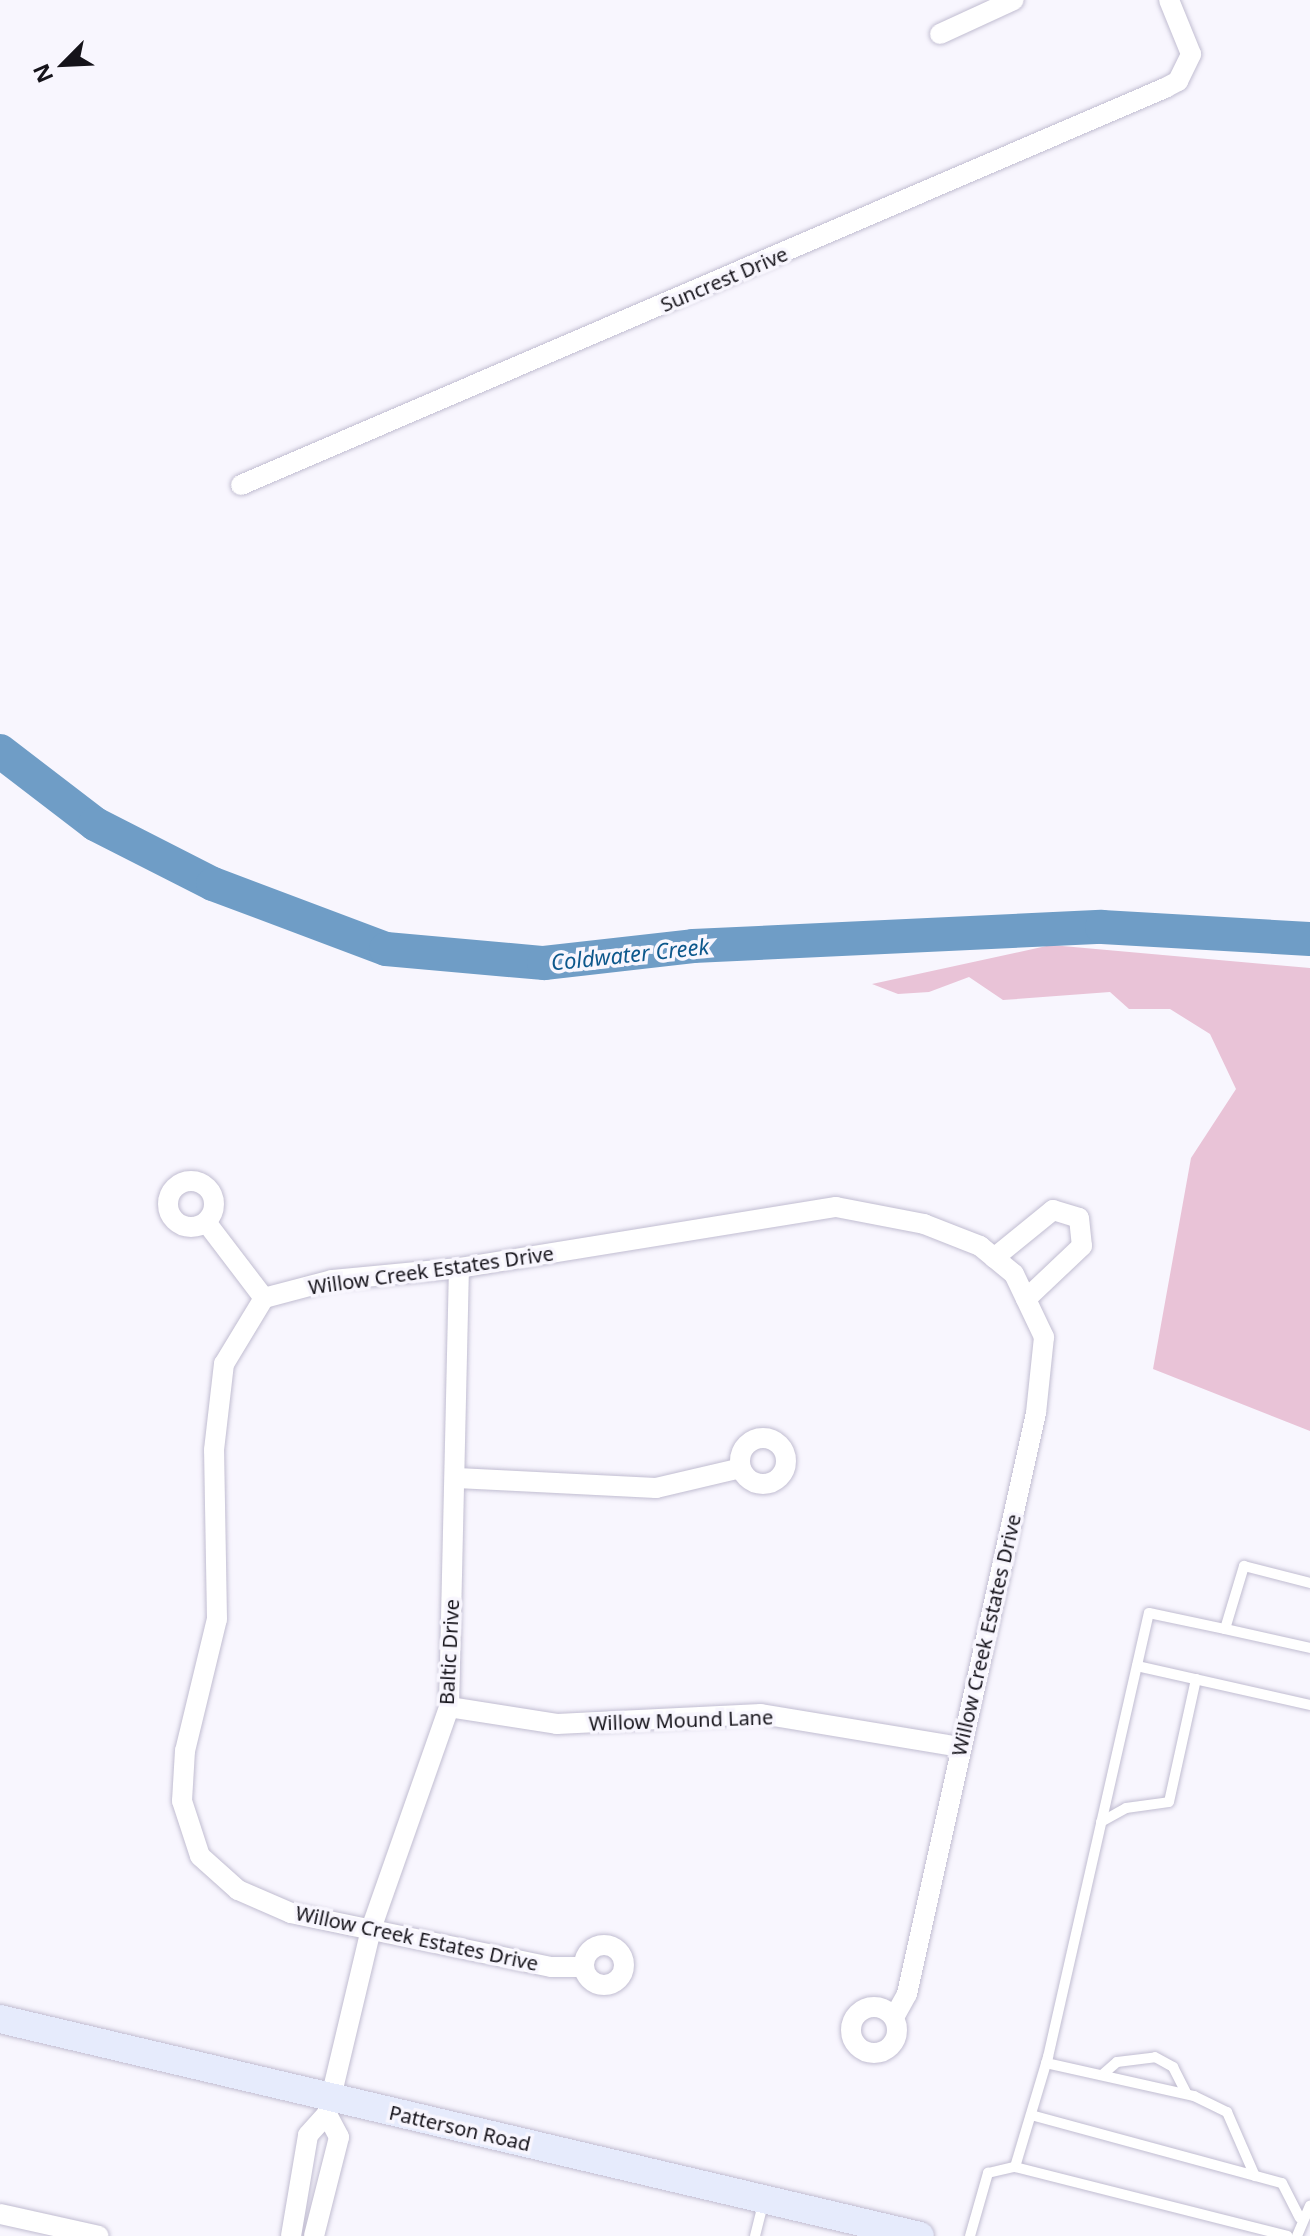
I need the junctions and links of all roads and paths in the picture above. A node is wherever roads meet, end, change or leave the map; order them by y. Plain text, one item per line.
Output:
1 (1014, 0) edge
2 (1169, 0) edge
3 (940, 34) dead end
4 (241, 485) dead end
5 (206, 1222) dead end
6 (994, 1258) junction
7 (459, 1268) junction
8 (264, 1298) junction
9 (1026, 1299) junction
10 (741, 1468) dead end
11 (457, 1478) junction
12 (1310, 1583) edge
13 (1225, 1629) junction
14 (1310, 1648) edge
15 (1137, 1666) junction
16 (1196, 1679) junction
17 (1310, 1705) edge
18 (449, 1707) junction
19 (960, 1747) junction
20 (1101, 1822) junction
21 (371, 1929) junction
22 (583, 1967) dead end
23 (894, 2017) dead end
24 (0, 2019) edge
25 (1046, 2063) junction
26 (1102, 2075) junction
27 (1187, 2094) junction
28 (329, 2106) junction
29 (1031, 2115) junction
30 (1015, 2167) junction
31 (1255, 2176) junction
32 (763, 2199) junction
33 (1310, 2206) edge
34 (0, 2214) edge
35 (1300, 2218) junction
36 (99, 2236) edge
37 (291, 2236) edge
38 (314, 2236) edge
39 (755, 2236) edge
40 (920, 2236) edge
41 (970, 2236) edge
42 (1287, 2236) edge
43 (1297, 2236) edge

1 - 3 street
2 - 4 street, Suncrest Drive
5 - 8 street
6 - 7 street, Willow Creek Estates Drive
6 - 9 street, Willow Creek Estates Drive
6 - 9 street
7 - 8 street, Willow Creek Estates Drive
7 - 11 street, Baltic Drive
8 - 21 street, Willow Creek Estates Drive
9 - 19 street, Willow Creek Estates Drive
10 - 11 street
11 - 18 street, Baltic Drive
12 - 13 lane
13 - 14 lane
13 - 15 lane
15 - 16 lane
15 - 20 lane
16 - 17 lane
16 - 20 lane
18 - 19 street, Willow Mound Lane
18 - 21 street, Baltic Drive
19 - 23 street, Willow Creek Estates Drive
20 - 25 lane
21 - 22 street, Willow Creek Estates Drive
21 - 28 street, Baltic Drive
24 - 28 main road, Patterson Road
25 - 26 lane
25 - 29 lane
26 - 27 lane
26 - 27 lane
27 - 31 lane
28 - 32 main road, Patterson Road
28 - 37 street, Baltic Drive
28 - 38 street, Baltic Drive
29 - 30 lane
29 - 31 lane
30 - 41 lane
30 - 42 lane
31 - 35 lane
32 - 39 lane
32 - 40 main road, Patterson Road
33 - 35 lane
34 - 36 street
35 - 43 lane

